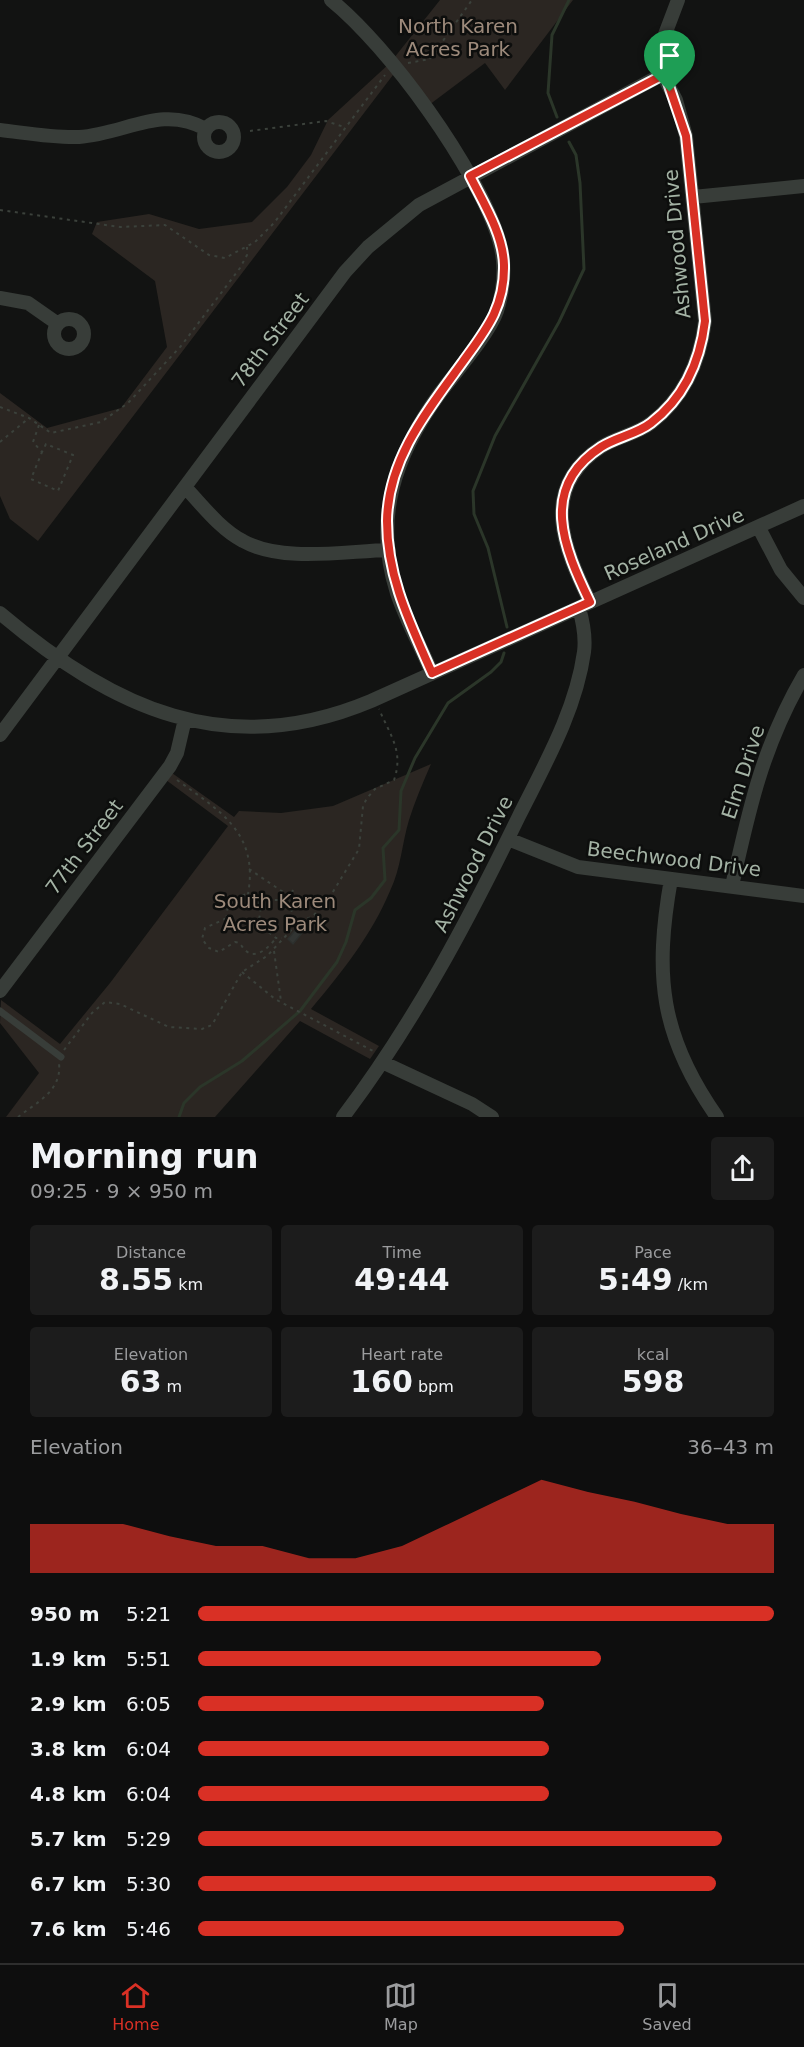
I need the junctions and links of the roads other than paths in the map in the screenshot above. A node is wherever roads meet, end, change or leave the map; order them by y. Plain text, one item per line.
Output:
1 (331, 0) edge
2 (678, 0) edge
3 (665, 74) junction
4 (206, 129) dead end
5 (0, 130) edge
6 (470, 176) junction
7 (804, 186) edge
8 (693, 197) junction
9 (0, 298) edge
10 (58, 324) dead end
11 (185, 488) junction
12 (804, 506) edge
13 (759, 528) junction
14 (389, 550) junction
15 (804, 598) edge
16 (584, 605) junction
17 (0, 613) edge
18 (58, 658) junction
19 (432, 673) junction
20 (804, 675) edge
21 (184, 719) junction
22 (0, 735) edge
23 (508, 839) junction
24 (671, 879) junction
25 (732, 886) junction
26 (804, 896) edge
27 (0, 991) edge
28 (0, 1011) edge
29 (61, 1057) road end
30 (384, 1064) junction
31 (343, 1117) edge
32 (492, 1117) edge
33 (717, 1117) edge

1 - 6 street
2 - 3 street, Ashwood Drive
3 - 6 street, 78th Street
3 - 8 street, Ashwood Drive
4 - 5 street
6 - 11 street, 78th Street
6 - 14 street
7 - 8 street
8 - 16 street, Ashwood Drive
9 - 10 street
11 - 14 street
11 - 18 street, 78th Street
12 - 13 street, Roseland Drive
13 - 15 street
13 - 16 street, Roseland Drive
14 - 19 street
16 - 19 street, Roseland Drive
16 - 23 street, Ashwood Drive
17 - 18 street, Roseland Drive
18 - 21 street, Roseland Drive
18 - 22 street, 78th Street
19 - 21 street, Roseland Drive
20 - 25 street, Elm Drive
21 - 27 street, 77th Street
23 - 24 street, Beechwood Drive
23 - 30 street, Ashwood Drive
24 - 25 street, Beechwood Drive
24 - 33 street
25 - 26 street, Beechwood Drive
28 - 29 lane
30 - 31 street, Ashwood Drive
30 - 32 street

